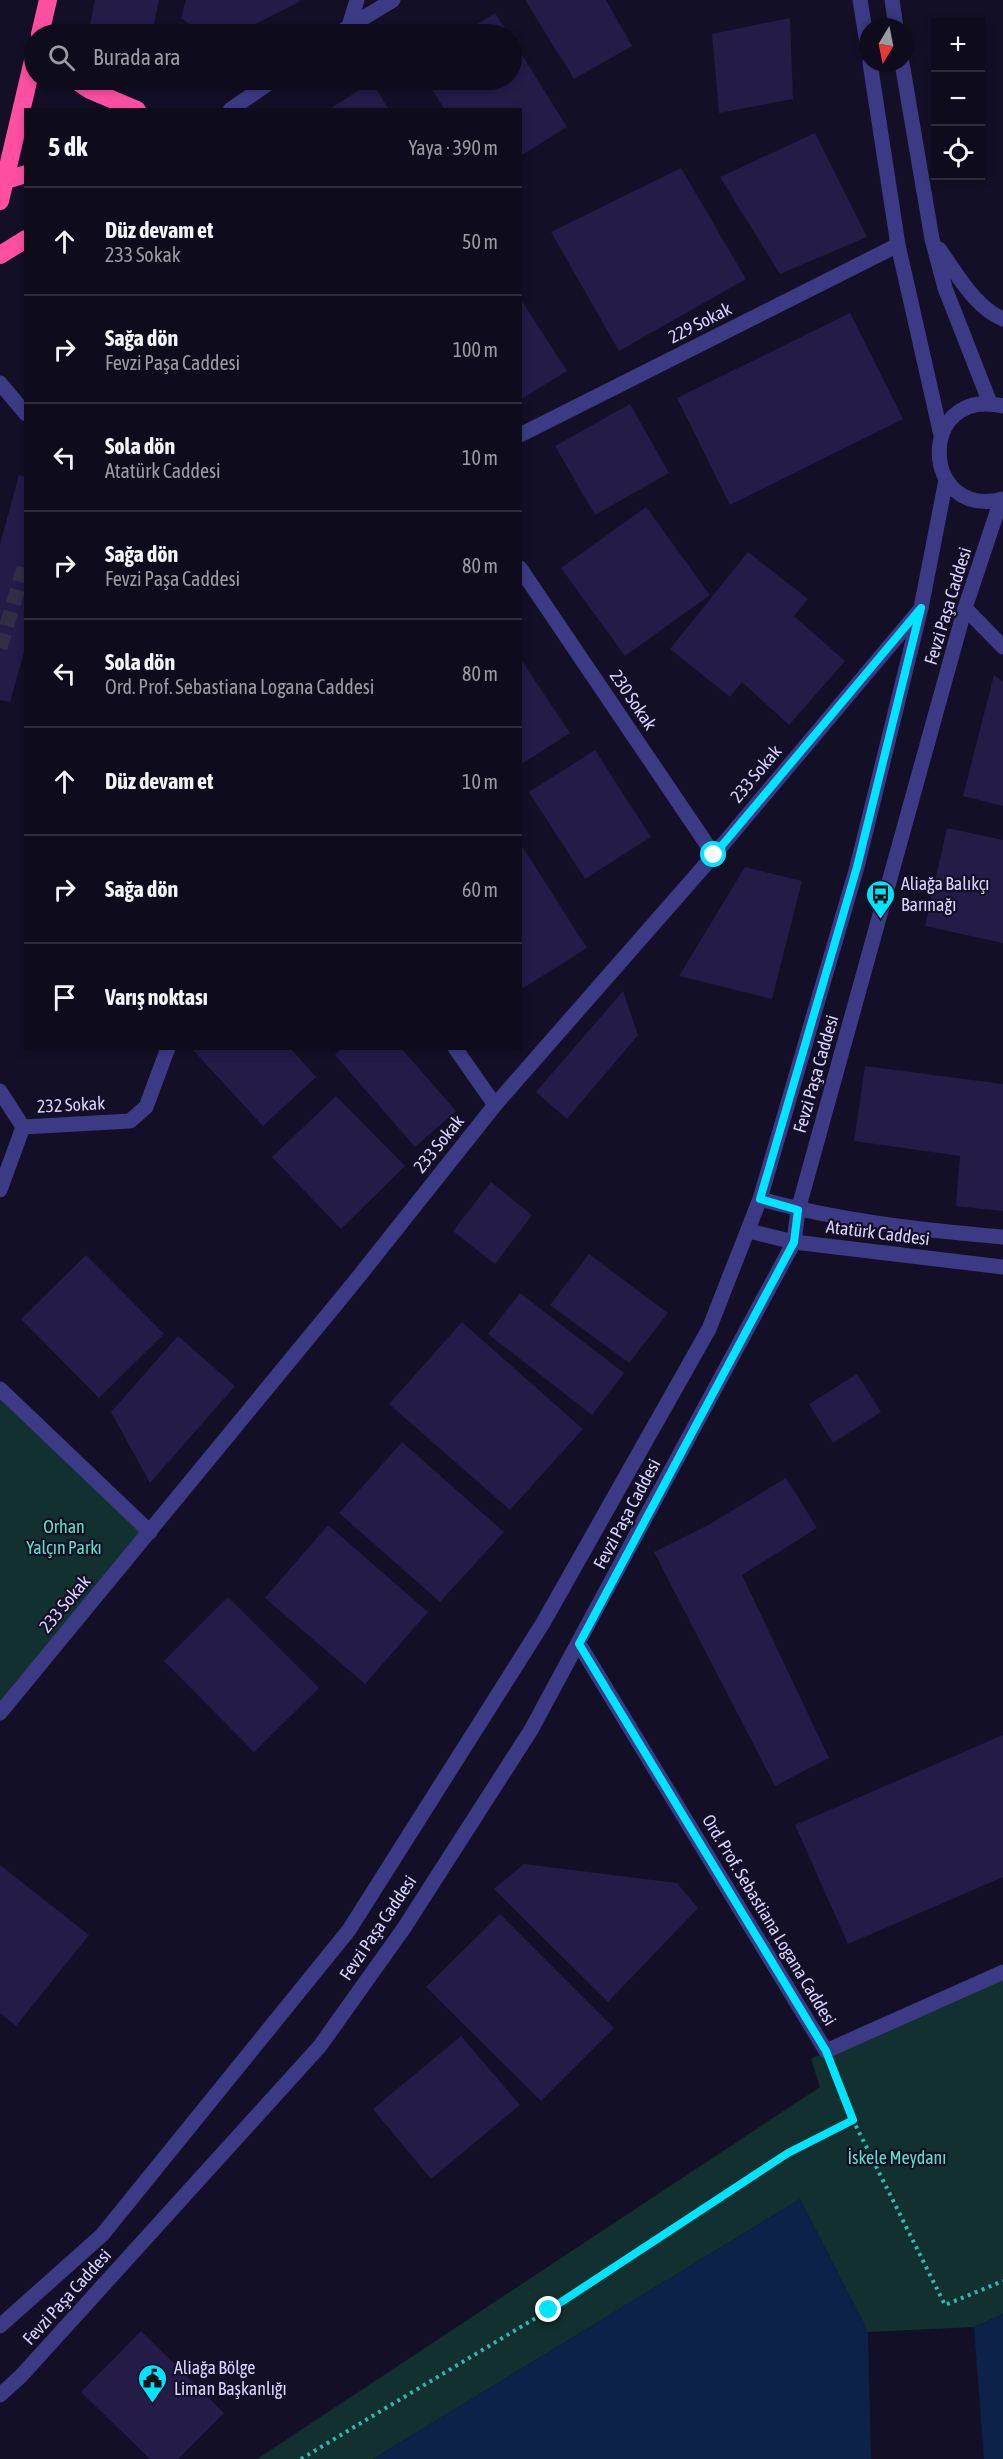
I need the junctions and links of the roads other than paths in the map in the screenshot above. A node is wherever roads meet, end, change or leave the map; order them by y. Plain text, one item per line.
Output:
1 (48, 0) edge
2 (357, 0) edge
3 (393, 0) edge
4 (860, 0) edge
5 (892, 0) edge
6 (863, 18) edge
7 (895, 18) edge
8 (45, 24) edge
9 (346, 24) edge
10 (353, 24) edge
11 (871, 72) edge
12 (904, 72) edge
13 (25, 90) edge
14 (90, 90) edge
15 (259, 90) edge
16 (132, 108) edge
17 (233, 108) edge
18 (24, 175) edge
19 (2, 181) edge
20 (0, 201) edge
21 (932, 239) junction
22 (24, 240) edge
23 (898, 245) junction
24 (0, 255) edge
25 (1003, 319) edge
26 (0, 383) edge
27 (996, 404) edge
28 (24, 412) edge
29 (522, 434) edge
30 (941, 435) junction
31 (946, 480) junction
32 (1002, 499) edge
33 (522, 571) edge
34 (921, 608) junction
35 (965, 608) junction
36 (1003, 647) edge
37 (714, 855) junction
38 (167, 1050) edge
39 (456, 1050) edge
40 (0, 1091) edge
41 (495, 1105) junction
42 (23, 1127) junction
43 (0, 1190) edge
44 (760, 1199) junction
45 (798, 1210) junction
46 (749, 1231) junction
47 (1003, 1238) edge
48 (794, 1242) junction
49 (1003, 1267) edge
50 (0, 1389) edge
51 (150, 1532) junction
52 (579, 1644) junction
53 (0, 1713) edge
54 (1003, 1972) edge
55 (0, 2326) edge
56 (0, 2395) edge

1 - 8 highway
2 - 9 street
3 - 10 street
4 - 6 street
5 - 7 street
11 - 23 street, Fevzi Paşa Caddesi
12 - 21 street
13 - 19 highway
14 - 16 highway
15 - 17 street
18 - 19 highway
19 - 20 highway
21 - 25 street
21 - 27 street
22 - 24 highway
23 - 29 street, 229 Sokak
23 - 30 street, Fevzi Paşa Caddesi
26 - 28 street
27 - 30 street
30 - 31 street, Fevzi Paşa Caddesi
31 - 32 street, Fevzi Paşa Caddesi
31 - 34 street, Fevzi Paşa Caddesi
32 - 35 street, Fevzi Paşa Caddesi
33 - 37 street, 230 Sokak
34 - 37 street, 233 Sokak
34 - 44 street, Fevzi Paşa Caddesi
35 - 36 street
35 - 45 street, Fevzi Paşa Caddesi
37 - 41 street, 233 Sokak
38 - 42 street, 232 Sokak
39 - 41 street
40 - 42 street
41 - 51 street, 233 Sokak
42 - 43 street, 232 Sokak
44 - 45 street, Atatürk Caddesi
44 - 46 street, Fevzi Paşa Caddesi
45 - 47 street, Atatürk Caddesi
45 - 48 street, Fevzi Paşa Caddesi
46 - 48 street, Atatürk Caddesi
46 - 55 street, Fevzi Paşa Caddesi
48 - 49 street, Atatürk Caddesi
48 - 52 street, Fevzi Paşa Caddesi
50 - 51 street
51 - 53 street, 233 Sokak
52 - 54 street, Ord. Prof. Sebastiana Logana Caddesi
52 - 56 street, Fevzi Paşa Caddesi

